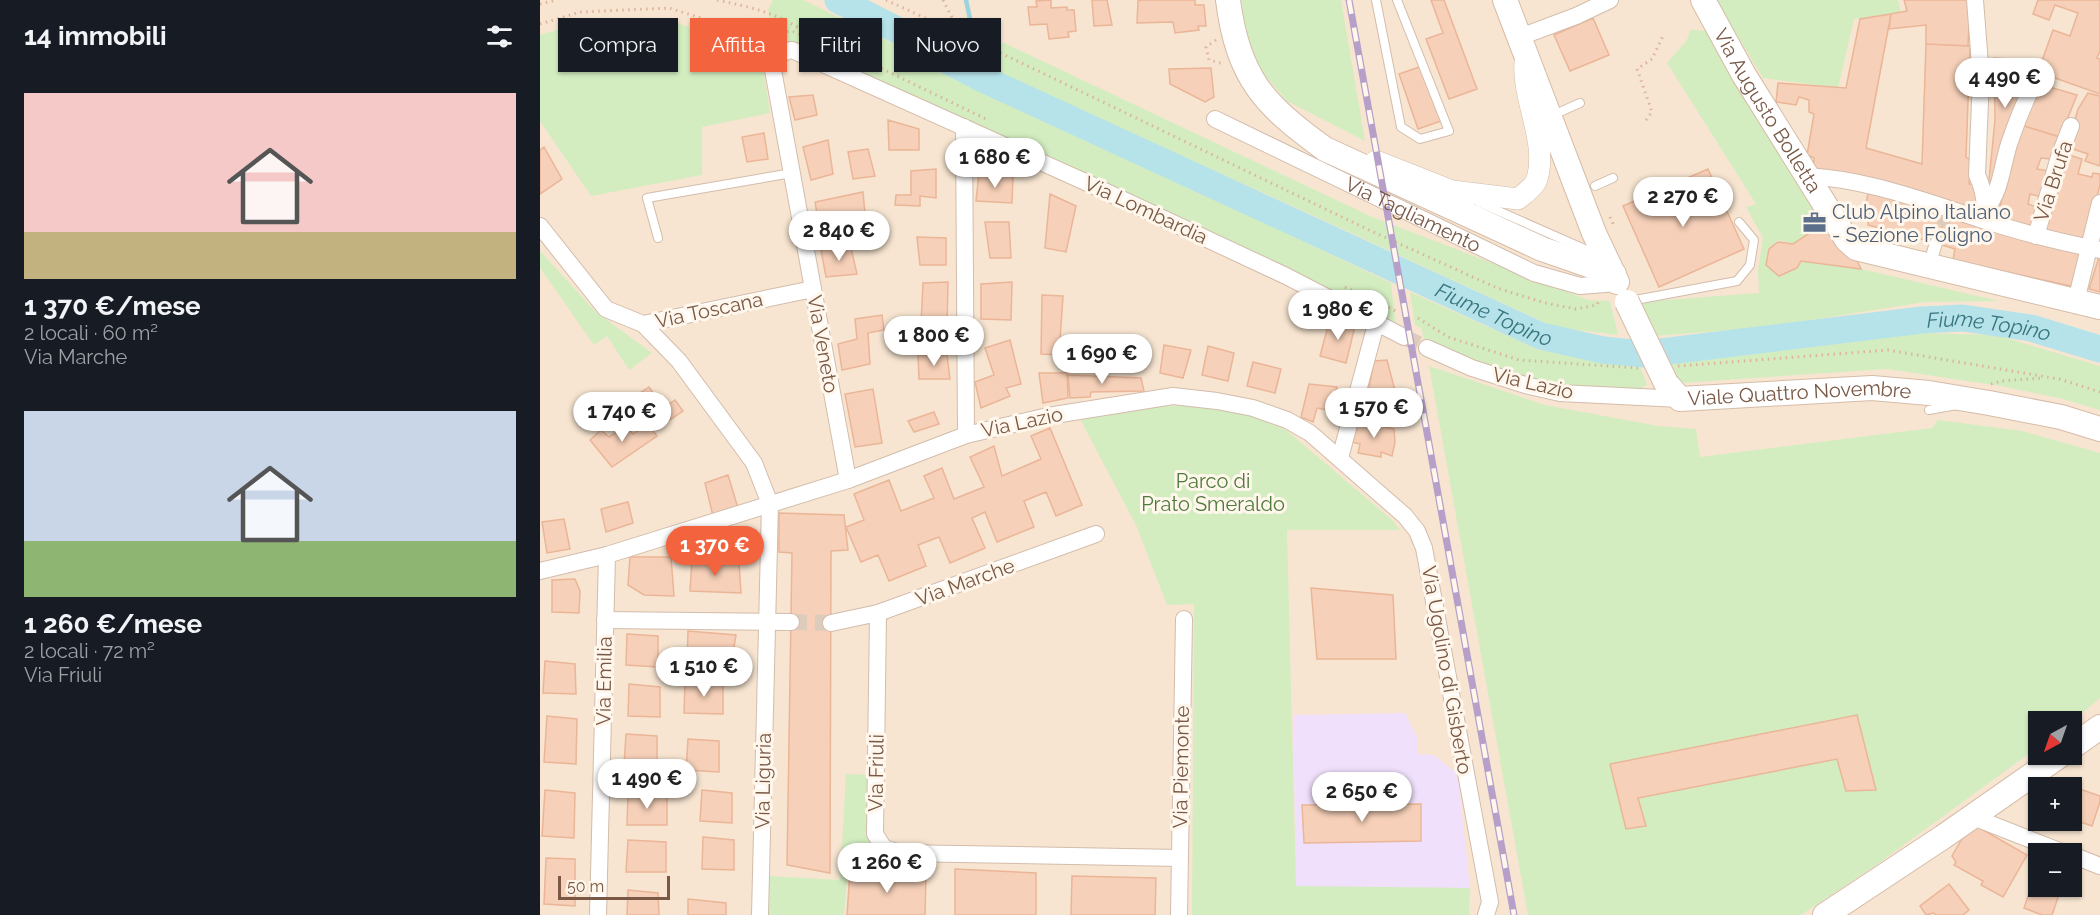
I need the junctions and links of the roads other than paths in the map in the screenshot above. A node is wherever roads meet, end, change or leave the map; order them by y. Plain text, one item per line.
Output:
1 (1228, 0) edge
2 (1376, 0) edge
3 (1397, 0) edge
4 (1505, 0) edge
5 (1609, 0) edge
6 (1703, 0) edge
7 (1975, 0) edge
8 (1523, 46) junction
9 (2034, 83) dead end
10 (1580, 103) dead end
11 (1562, 111) dead end
12 (1215, 119) dead end
13 (2071, 126) dead end
14 (964, 127) junction
15 (1308, 137) junction
16 (792, 173) junction
17 (1806, 176) junction
18 (1613, 178) dead end
19 (1595, 186) dead end
20 (1452, 191) junction
21 (2100, 202) edge
22 (1984, 215) junction
23 (1739, 222) dead end
24 (542, 231) edge
25 (2036, 236) junction
26 (658, 238) dead end
27 (2094, 249) edge
28 (1614, 280) junction
29 (813, 289) junction
30 (2076, 301) junction
31 (2100, 307) edge
32 (643, 324) junction
33 (1376, 324) junction
34 (1404, 337) tunnel mouth
35 (1428, 348) tunnel mouth
36 (1673, 383) junction
37 (1977, 394) junction
38 (1929, 410) dead end
39 (2100, 429) edge
40 (966, 435) junction
41 (1340, 458) junction
42 (848, 480) junction
43 (770, 504) junction
44 (1096, 534) dead end
45 (607, 555) junction
46 (540, 571) edge
47 (878, 613) junction
48 (1184, 619) dead end
49 (605, 620) junction
50 (767, 622) junction
51 (791, 622) tunnel mouth
52 (831, 622) tunnel mouth
53 (2100, 727) edge
54 (2082, 740) edge
55 (2046, 765) edge
56 (1973, 817) junction
57 (2039, 843) edge
58 (1180, 858) junction
59 (2082, 859) edge
60 (2100, 866) edge
61 (598, 915) edge
62 (760, 915) edge
63 (1179, 915) edge
64 (1486, 915) edge
65 (1825, 915) edge

1 - 15 main road, Via Tagliamento
2 - 3 lane
4 - 8 main road, Viale Quattro Novembre
5 - 8 street
6 - 17 main road, Via Augusto Bolletta
7 - 22 street
8 - 20 street, Via Tagliamento
8 - 28 main road, Viale Quattro Novembre
9 - 22 street
10 - 11 lane
12 - 28 street, Via Tagliamento
13 - 25 street, Via Brufa
14 - 16 street, Via Veneto
14 - 33 street, Via Lombardia
14 - 40 street
15 - 20 street, Via Tagliamento
15 - 28 main road, Via Tagliamento
16 - 26 lane
16 - 29 street, Via Veneto
17 - 22 street
17 - 30 main road, Via Augusto Bolletta
18 - 19 lane
20 - 28 lane
21 - 27 street
22 - 25 street
23 - 28 lane
24 - 32 street, Via Toscana
25 - 27 street
27 - 30 street
28 - 36 main road, Viale Quattro Novembre, bridge
29 - 32 street, Via Toscana
29 - 42 street, Via Veneto
30 - 31 main road, Via Augusto Bolletta
32 - 43 street
33 - 34 street
33 - 41 street
35 - 36 street, Via Lazio
36 - 37 main road, Viale Quattro Novembre
37 - 38 lane
37 - 39 main road, Viale Quattro Novembre
40 - 41 street, Via Lazio
40 - 42 street, Via Lazio
41 - 64 street, Via Ugolino di Gisberto
42 - 43 street, Via Lazio
43 - 45 street, Via Lazio
43 - 50 street, Via Liguria
44 - 47 street, Via Marche
45 - 46 street, Via Lazio
45 - 49 street, Via Emilia
47 - 52 street, Via Marche
47 - 58 street, Via Friuli
48 - 58 street, Via Piemonte
49 - 50 street
49 - 61 street, Via Emilia
50 - 51 street
50 - 62 street, Via Liguria
53 - 54 main road
55 - 56 main road
56 - 57 street
56 - 65 main road
58 - 63 street, Via Piemonte
59 - 60 street

